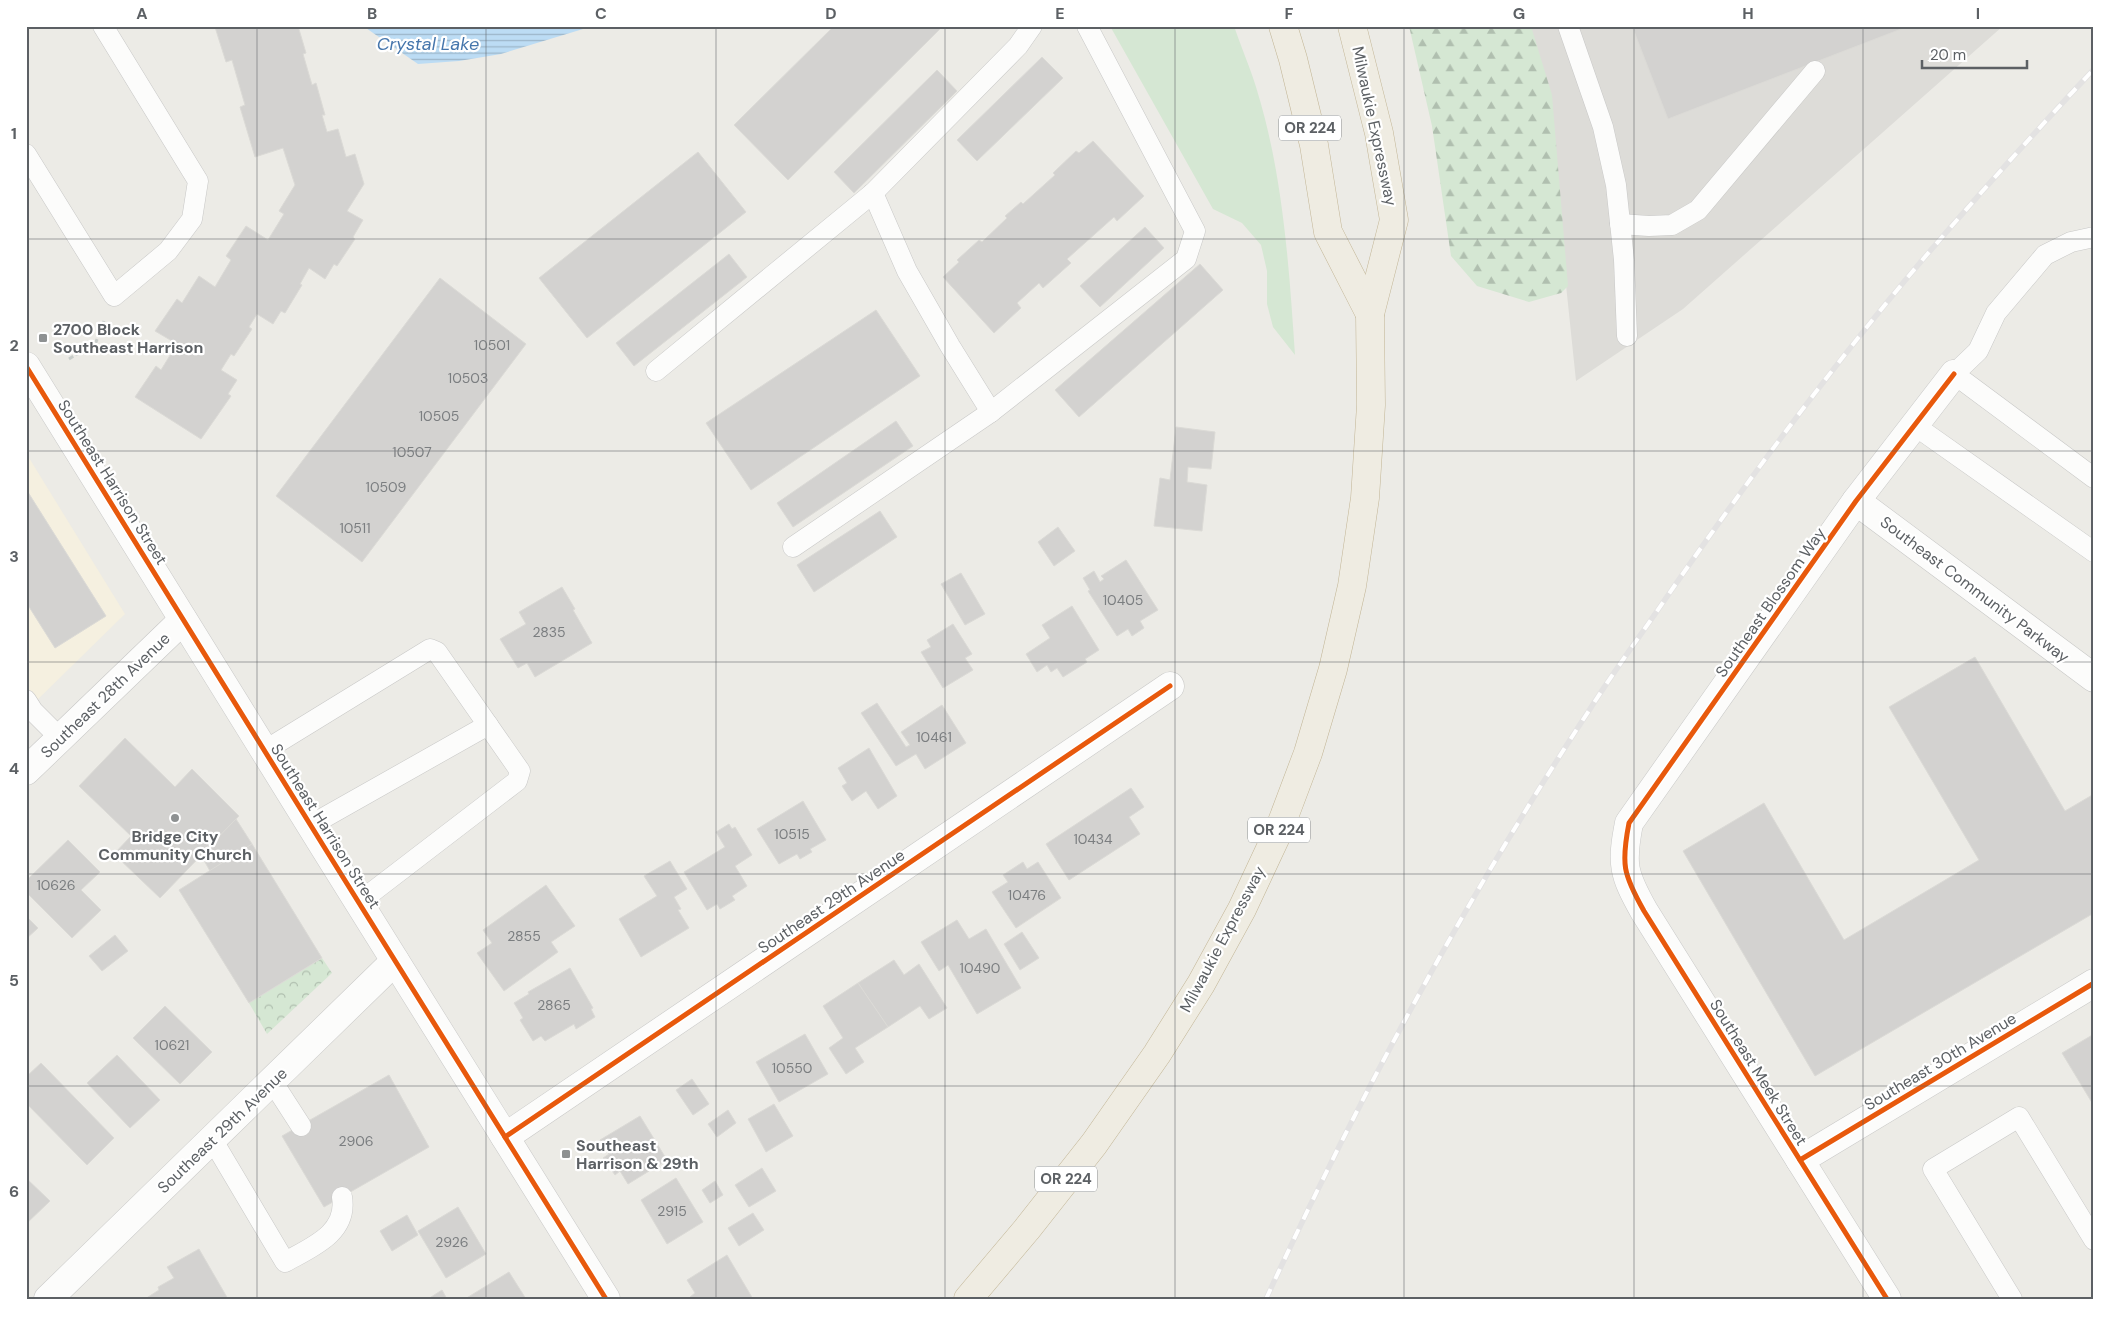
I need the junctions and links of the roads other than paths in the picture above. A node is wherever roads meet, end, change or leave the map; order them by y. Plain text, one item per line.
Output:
1 (103, 26) edge
2 (1032, 26) edge
3 (1087, 26) edge
4 (1283, 26) edge
5 (1352, 26) edge
6 (1568, 26) edge
7 (1815, 71) dead end
8 (26, 154) edge
9 (874, 193) junction
10 (1620, 224) junction
11 (2094, 237) edge
12 (1370, 314) junction
13 (1627, 336) dead end
14 (26, 366) edge
15 (656, 371) dead end
16 (1954, 374) junction
17 (991, 412) junction
18 (1914, 425) junction
19 (2094, 478) edge
20 (1856, 501) junction
21 (792, 547) dead end
22 (2094, 552) edge
23 (183, 620) junction
24 (2094, 678) edge
25 (1170, 686) dead end
26 (26, 700) edge
27 (488, 725) junction
28 (60, 738) junction
29 (264, 751) junction
30 (26, 771) edge
31 (310, 825) junction
32 (1623, 853) joint
33 (358, 902) junction
34 (395, 961) junction
35 (2094, 983) edge
36 (272, 1081) junction
37 (301, 1126) dead end
38 (505, 1137) junction
39 (212, 1139) junction
40 (1800, 1160) junction
41 (342, 1197) dead end
42 (2094, 1240) edge
43 (48, 1299) edge
44 (606, 1299) edge
45 (968, 1299) edge
46 (1887, 1299) edge
47 (2012, 1299) edge

1 - 8 lane
2 - 9 lane
3 - 17 lane
4 - 12 highway, Milwaukie Expressway / OR 224
5 - 12 highway, Milwaukie Expressway / OR 224
6 - 10 lane
7 - 10 lane
9 - 15 lane
9 - 17 lane
10 - 13 lane
11 - 16 lane
12 - 45 highway, Milwaukie Expressway / OR 224
14 - 23 street, Southeast Harrison Street
16 - 18 street, Southeast Blossom Way
16 - 19 lane
17 - 21 lane
18 - 20 street, Southeast Blossom Way
18 - 22 lane
20 - 24 street, Southeast Community Parkway
20 - 32 street, Southeast Blossom Way
23 - 28 street, Southeast 28th Avenue
23 - 29 street, Southeast Harrison Street
25 - 38 street, Southeast 29th Avenue
26 - 28 lane
27 - 29 lane
27 - 31 lane
27 - 33 lane
28 - 30 street, Southeast 28th Avenue
29 - 31 street, Southeast Harrison Street
31 - 33 street, Southeast Harrison Street
32 - 40 street, Southeast Meek Street
33 - 34 street, Southeast Harrison Street
34 - 36 street, Southeast 29th Avenue
34 - 38 street, Southeast Harrison Street
35 - 40 street, Southeast 30th Avenue
36 - 37 lane
36 - 39 street, Southeast 29th Avenue
38 - 44 street, Southeast Harrison Street
39 - 41 lane
39 - 43 street, Southeast 29th Avenue
40 - 46 street, Southeast Meek Street
42 - 47 lane

